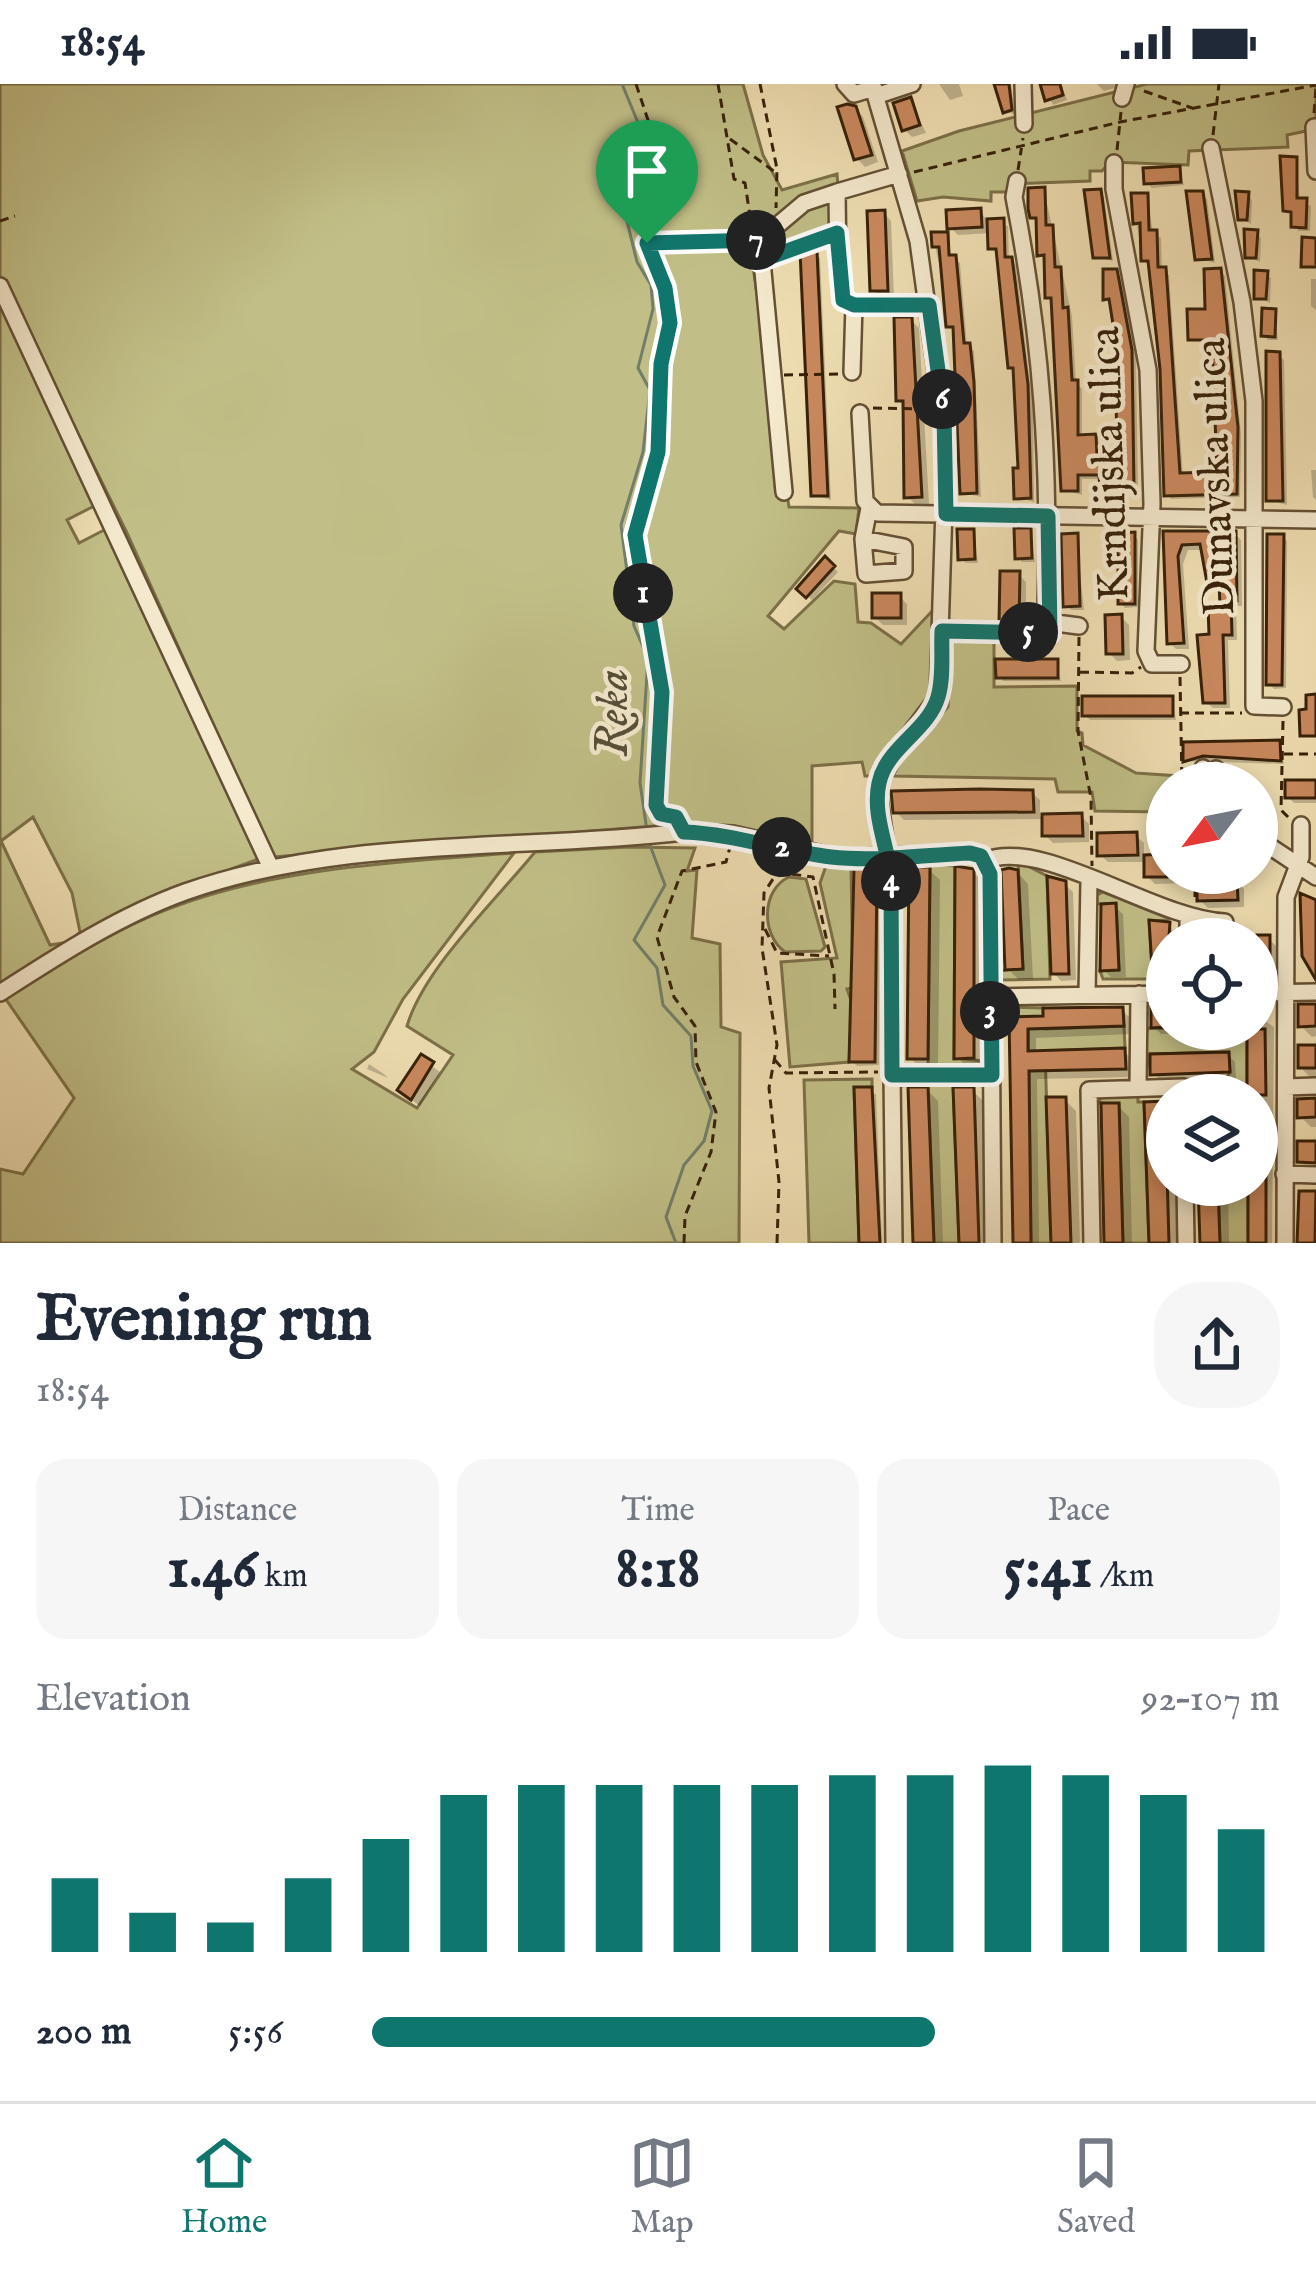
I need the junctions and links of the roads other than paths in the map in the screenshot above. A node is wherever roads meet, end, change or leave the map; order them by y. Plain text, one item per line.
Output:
1 (845, 84) edge
2 (912, 84) edge
3 (1023, 84) edge
4 (874, 90) edge
5 (1024, 124) dead end
6 (1314, 127) edge
7 (1211, 148) road end
8 (1114, 163) road end
9 (1316, 171) edge
10 (903, 174) junction
11 (1017, 181) road end
12 (837, 192) junction
13 (838, 267) dead end
14 (0, 286) edge
15 (929, 305) junction
16 (852, 372) road end
17 (860, 412) road end
18 (784, 492) dead end
19 (869, 508) junction
20 (946, 514) junction
21 (1048, 516) junction
22 (1152, 518) junction
23 (1255, 519) junction
24 (1316, 520) edge
25 (863, 539) dead end
26 (1079, 626) road end
27 (1180, 664) road end
28 (1283, 707) road end
29 (1301, 825) road end
30 (1278, 854) edge
31 (889, 856) junction
32 (985, 861) junction
33 (271, 868) junction
34 (1298, 869) junction
35 (1316, 877) edge
36 (1089, 880) junction
37 (1187, 918) edge
38 (3, 991) edge
39 (1278, 992) edge
40 (1285, 992) junction
41 (1316, 992) edge
42 (1087, 994) junction
43 (1139, 994) junction
44 (1146, 994) edge
45 (990, 997) junction
46 (892, 1075) junction
47 (992, 1075) junction
48 (1316, 1086) edge
49 (1286, 1087) junction
50 (1138, 1088) junction
51 (1146, 1088) edge
52 (1285, 1174) junction
53 (1316, 1175) edge
54 (1185, 1206) edge
55 (893, 1243) edge
56 (993, 1243) edge
57 (1091, 1243) edge
58 (1186, 1243) edge
59 (1285, 1243) edge

1 - 4 street
2 - 4 street
3 - 5 street
4 - 10 street
6 - 9 street
7 - 23 street, Dunavska ulica
8 - 22 street, Krndijska ulica
10 - 12 street
10 - 15 street
11 - 21 street
12 - 13 street
12 - 18 street
14 - 33 street
15 - 16 street
15 - 20 street
17 - 19 street
19 - 20 street
19 - 25 street
20 - 21 street
20 - 31 street
21 - 22 street
21 - 26 street
22 - 23 street
22 - 27 street, Krndijska ulica
23 - 24 street
23 - 28 street, Dunavska ulica
29 - 34 street
30 - 34 street
31 - 32 street
31 - 33 street
31 - 46 street
32 - 36 street
32 - 45 street
33 - 38 street
34 - 35 street
34 - 40 street
36 - 37 street
36 - 42 street
39 - 40 street
40 - 41 street
40 - 49 street
42 - 43 street
42 - 45 street
43 - 44 street
43 - 50 street
45 - 47 street
46 - 47 street
46 - 55 street
47 - 56 street
48 - 49 street
49 - 52 street
50 - 51 street
50 - 57 street
52 - 53 street
52 - 59 street
54 - 58 street

